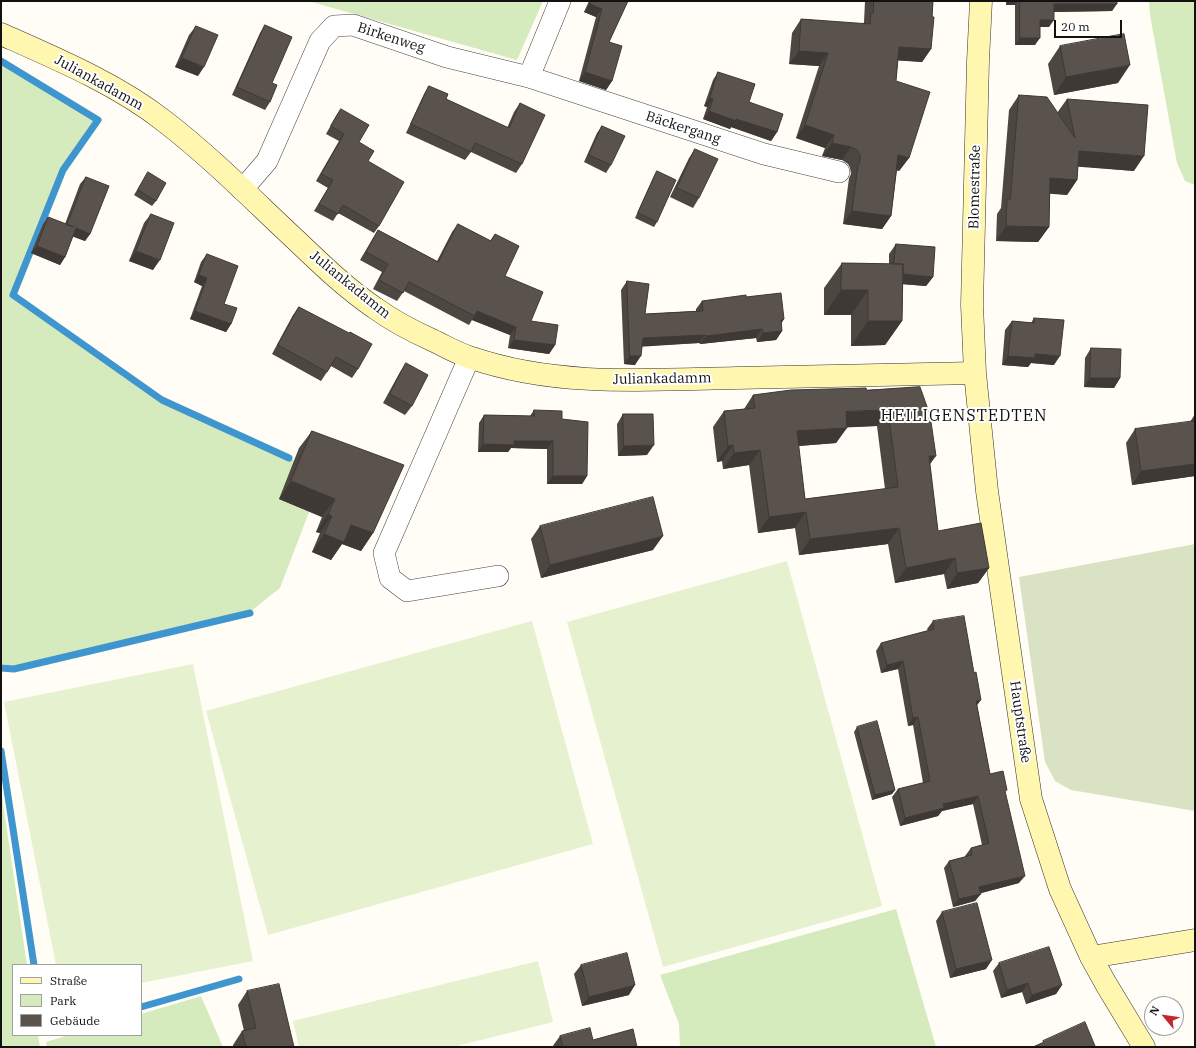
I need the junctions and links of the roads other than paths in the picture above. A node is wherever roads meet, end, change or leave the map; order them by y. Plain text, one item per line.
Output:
1 (560, 1) edge
2 (981, 1) edge
3 (1, 34) edge
4 (528, 77) junction
5 (839, 172) dead end
6 (242, 190) junction
7 (469, 358) junction
8 (975, 373) junction
9 (498, 576) dead end
10 (1195, 940) edge
11 (1091, 957) junction
12 (1144, 1047) edge

1 - 4 street
2 - 8 street, Blomestraße
3 - 6 street, Juliankadamm
4 - 5 street, Bäckergang
4 - 6 street, Birkenweg
6 - 7 street, Juliankadamm
7 - 8 street, Juliankadamm
7 - 9 street
8 - 11 street, Hauptstraße
10 - 11 street
11 - 12 street, Hauptstraße

